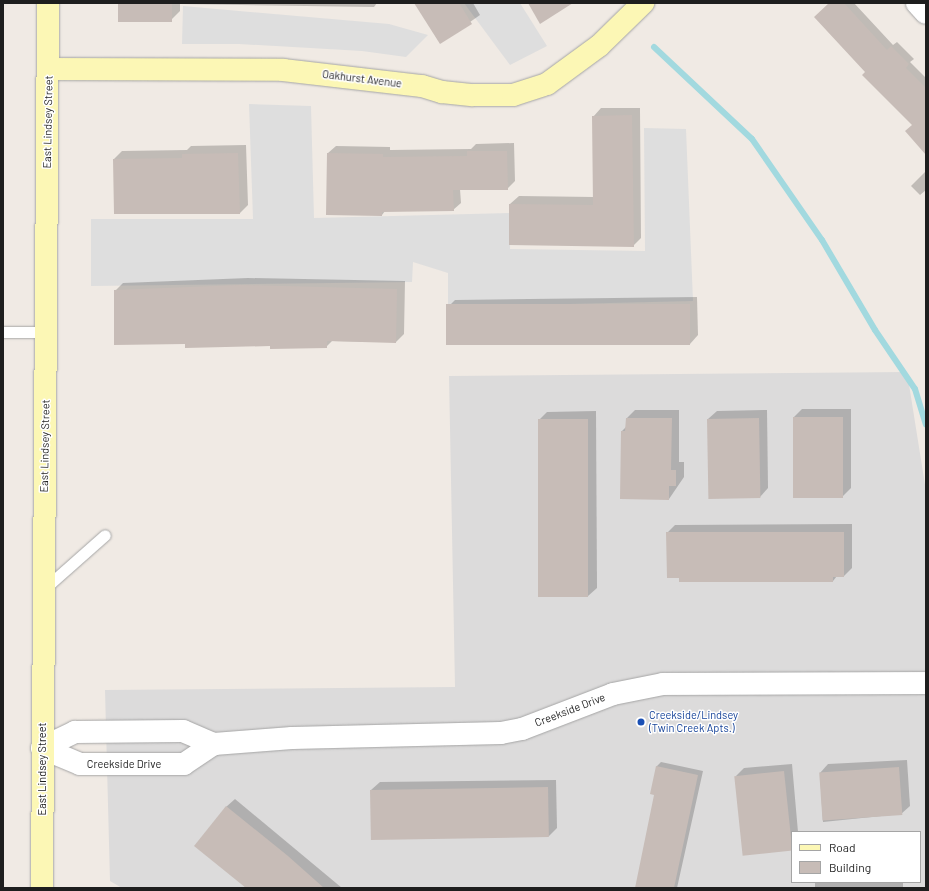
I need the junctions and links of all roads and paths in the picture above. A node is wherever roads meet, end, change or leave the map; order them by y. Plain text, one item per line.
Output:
1 (48, 3) edge
2 (917, 3) edge
3 (641, 5) edge
4 (926, 12) edge
5 (48, 69) junction
6 (3, 332) edge
7 (46, 332) junction
8 (105, 536) dead end
9 (43, 589) junction
10 (926, 684) edge
11 (214, 744) junction
12 (42, 748) junction
13 (42, 888) edge

1 - 5 street, East Lindsey Street
2 - 4 street
3 - 5 street, Oakhurst Avenue
5 - 7 street, East Lindsey Street
6 - 7 lane
7 - 9 street, East Lindsey Street
8 - 9 lane
9 - 12 street, East Lindsey Street
10 - 11 street, Creekside Drive
11 - 12 street, Creekside Drive
11 - 12 street, Creekside Drive
12 - 13 street, East Lindsey Street

